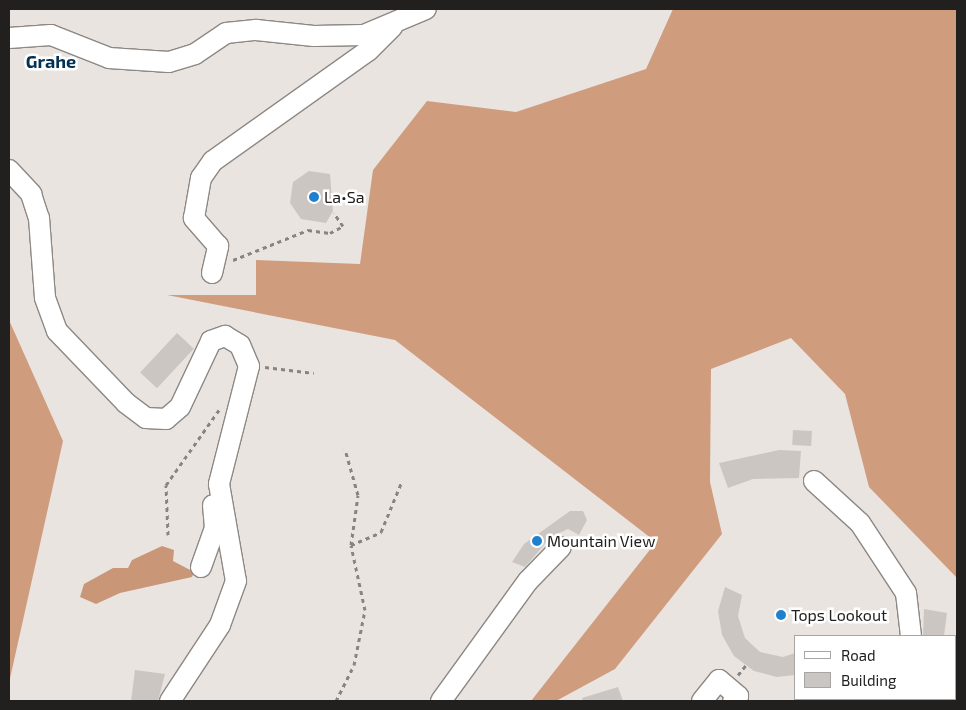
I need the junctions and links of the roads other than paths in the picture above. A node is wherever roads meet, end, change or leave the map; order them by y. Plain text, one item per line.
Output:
1 (426, 9) edge
2 (394, 23) junction
3 (17, 37) edge
4 (9, 53) edge
5 (9, 170) edge
6 (213, 266) road end
7 (814, 481) dead end
8 (219, 484) junction
9 (561, 547) dead end
10 (201, 567) dead end
11 (912, 635) edge
12 (170, 701) edge
13 (441, 701) edge
14 (702, 701) edge
15 (733, 701) edge

1 - 2 street
2 - 3 street
2 - 6 street
3 - 4 street
5 - 8 street
7 - 11 street
8 - 10 street
8 - 12 street
9 - 13 street
14 - 15 street

